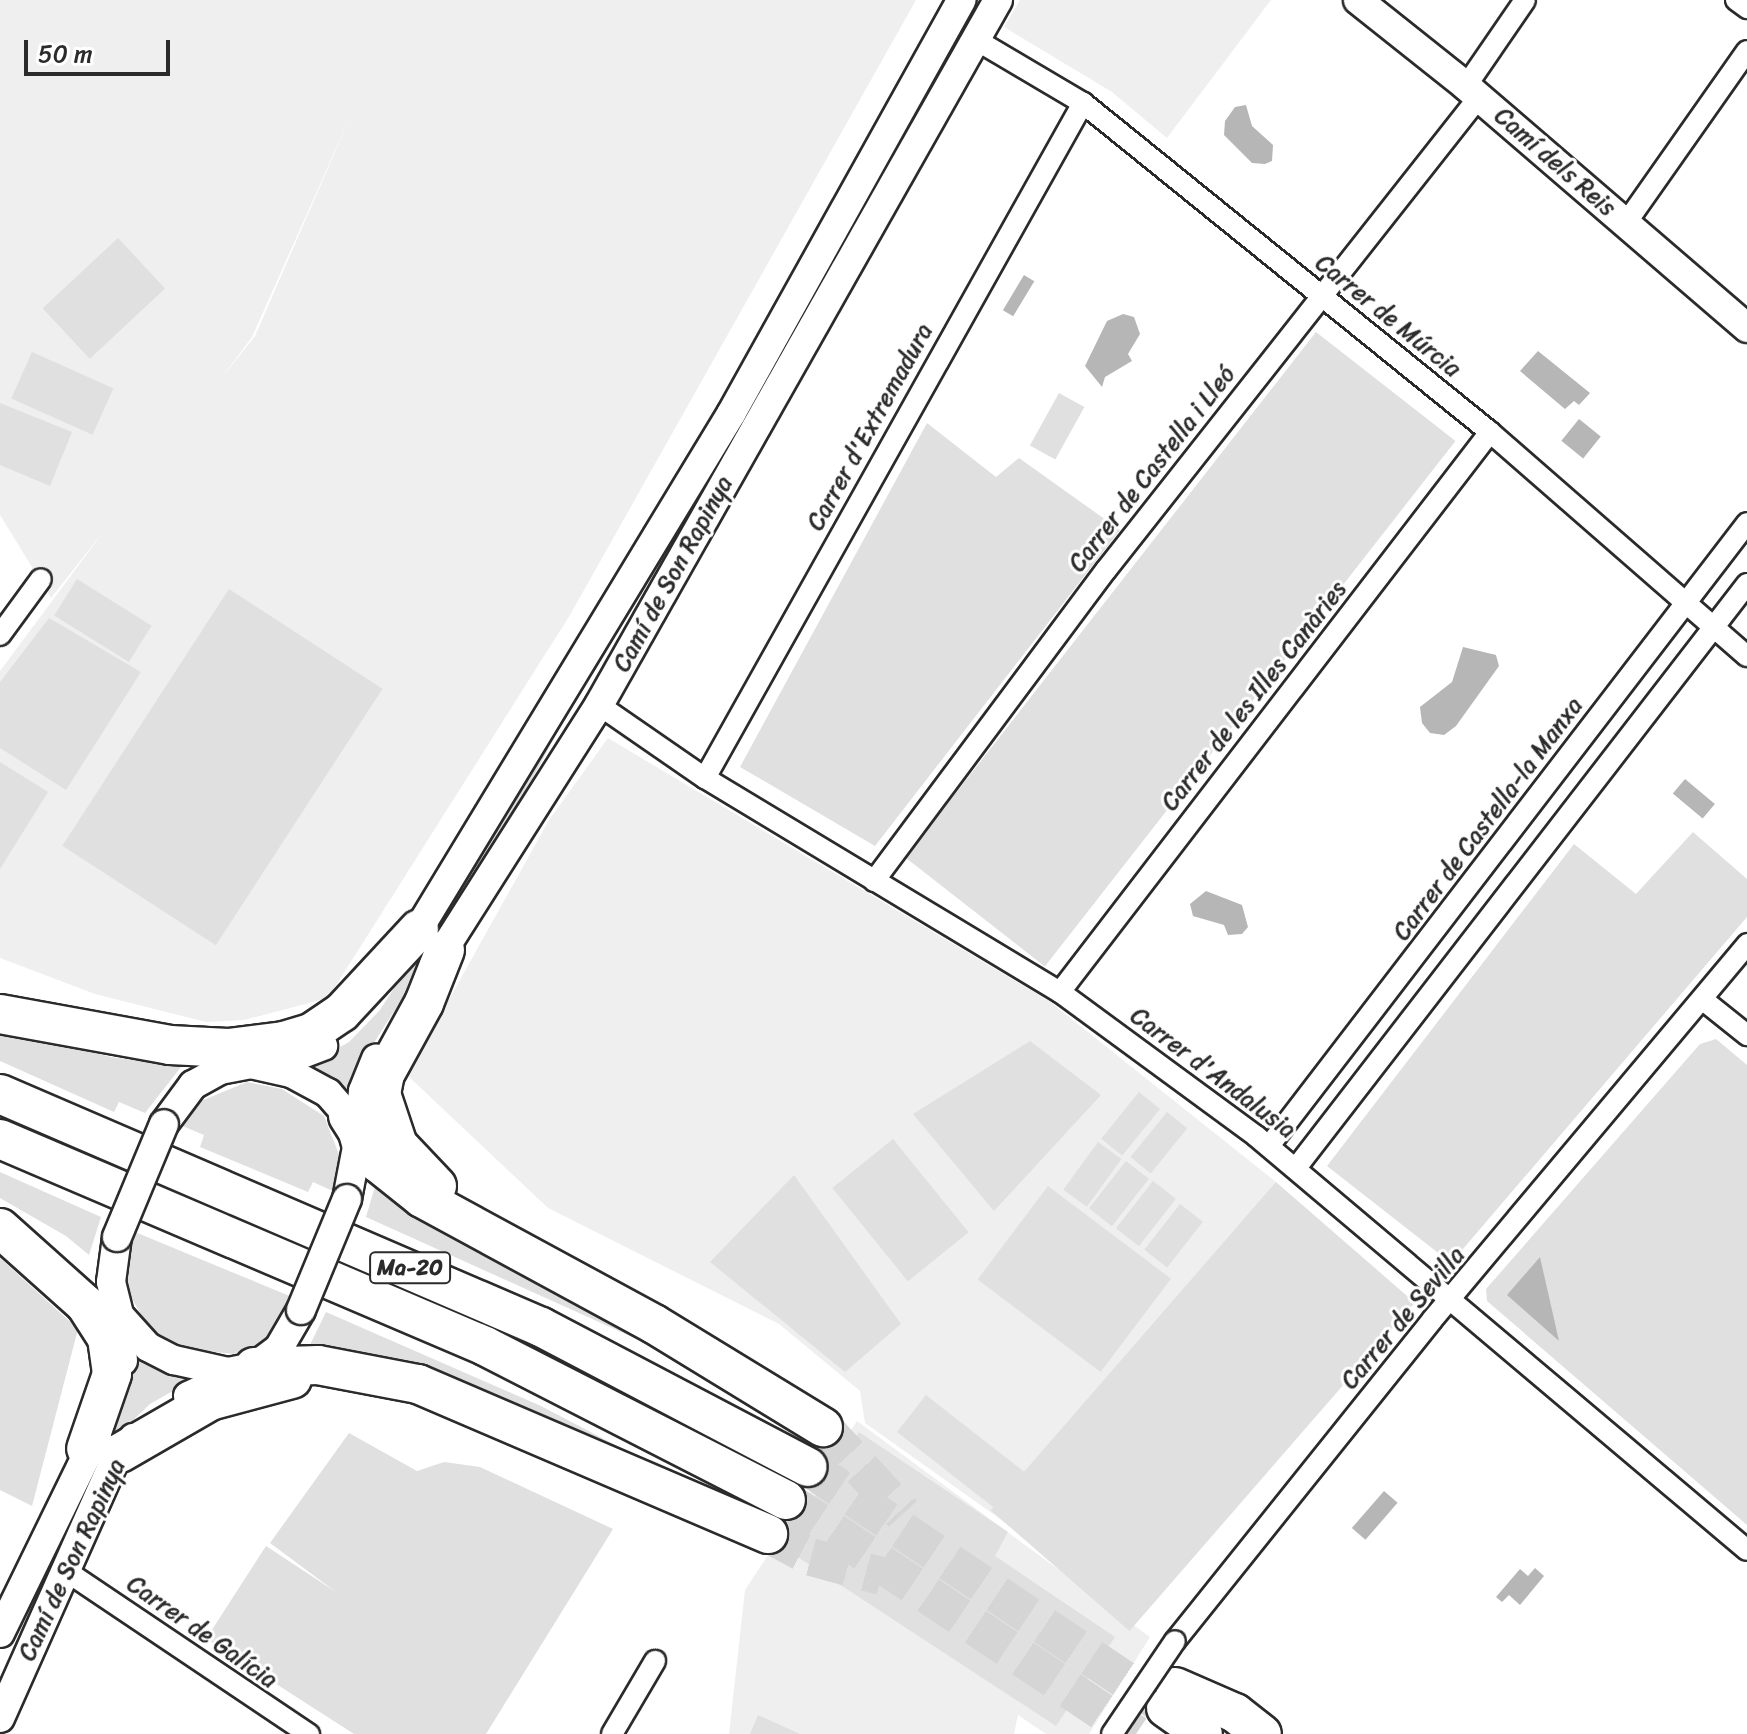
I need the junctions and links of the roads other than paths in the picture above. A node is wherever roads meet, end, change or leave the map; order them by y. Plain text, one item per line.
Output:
1 (961, 0) edge
2 (998, 0) edge
3 (1358, 0) edge
4 (1525, 0) edge
5 (1736, 0) edge
6 (1747, 8) edge
7 (978, 41) junction
8 (1747, 51) edge
9 (1473, 91) junction
10 (1083, 103) junction
11 (1626, 223) junction
12 (1321, 295) junction
13 (1747, 328) edge
14 (1490, 432) junction
15 (1747, 523) edge
16 (41, 579) dead end
17 (1747, 584) edge
18 (1686, 602) junction
19 (1715, 627) junction
20 (0, 635) edge
21 (1747, 656) edge
22 (599, 705) junction
23 (705, 778) junction
24 (874, 881) junction
25 (432, 940) junction
26 (1747, 944) edge
27 (1060, 992) junction
28 (1702, 999) junction
29 (0, 1016) edge
30 (1747, 1035) edge
31 (245, 1064) junction
32 (0, 1094) edge
33 (355, 1132) junction
34 (0, 1139) edge
35 (1269, 1146) junction
36 (1296, 1168) junction
37 (0, 1212) edge
38 (0, 1228) edge
39 (589, 1288) junction
40 (1449, 1303) junction
41 (118, 1311) junction
42 (250, 1368) junction
43 (484, 1410) junction
44 (823, 1427) tunnel mouth
45 (103, 1451) junction
46 (808, 1467) tunnel mouth
47 (786, 1500) tunnel mouth
48 (768, 1534) tunnel mouth
49 (1747, 1550) edge
50 (66, 1571) junction
51 (0, 1633) edge
52 (655, 1661) dead end
53 (0, 1718) edge
54 (309, 1734) edge
55 (612, 1734) edge
56 (1112, 1734) edge
57 (1203, 1734) edge
58 (1262, 1734) edge

1 - 25 street, Camí de Son Rapinya
2 - 7 street, Camí de Son Rapinya
3 - 9 street, Camí dels Reis
4 - 9 street, Carrer de Castella i Lleó
5 - 6 street
7 - 10 street, Carrer de Múrcia
7 - 22 street, Camí de Son Rapinya
8 - 11 street
9 - 11 street, Camí dels Reis
9 - 12 street, Carrer de Castella i Lleó
10 - 12 street, Carrer de Múrcia
10 - 23 street, Carrer d'Extremadura
11 - 13 street, Camí dels Reis
12 - 14 street, Carrer de Múrcia
12 - 24 street, Carrer de Castella i Lleó
14 - 18 street, Carrer de Múrcia
14 - 27 street, Carrer de les Illes Canàries
15 - 18 street, Carrer de Castella-la Manxa
16 - 20 street
17 - 19 street
18 - 19 street, Carrer de Múrcia
18 - 35 street, Carrer de Castella-la Manxa
19 - 21 street, Carrer de Múrcia
19 - 36 street
22 - 23 street, Carrer d'Andalusia
22 - 25 street, Camí de Son Rapinya
23 - 24 street, Carrer d'Andalusia
24 - 27 street, Carrer d'Andalusia
25 - 29 highway
25 - 31 street, Camí de Son Rapinya
25 - 33 street, Camí de Son Rapinya
25 - 39 highway
26 - 28 street, Carrer de Sevilla
27 - 35 street, Carrer d'Andalusia
28 - 30 street
28 - 40 street, Carrer de Sevilla
29 - 31 highway
31 - 33 street
31 - 41 street, bridge
32 - 46 highway, Ma-20
33 - 39 highway
33 - 42 street, bridge
34 - 47 highway, Ma-20
35 - 36 street, Carrer d'Andalusia
36 - 40 street, Carrer d'Andalusia
37 - 41 highway
38 - 45 highway
39 - 44 highway
40 - 49 street, Carrer d'Andalusia
40 - 56 street, Carrer de Sevilla, bridge
41 - 42 street
41 - 45 street, Camí de Son Rapinya
42 - 43 highway
42 - 45 street, Camí de Son Rapinya
43 - 45 highway
43 - 48 highway
45 - 50 street, Camí de Son Rapinya
45 - 51 street, Camí de Son Rapinya
50 - 53 street, Camí de Son Rapinya
50 - 54 street, Carrer de Galícia
52 - 55 street
57 - 58 highway

